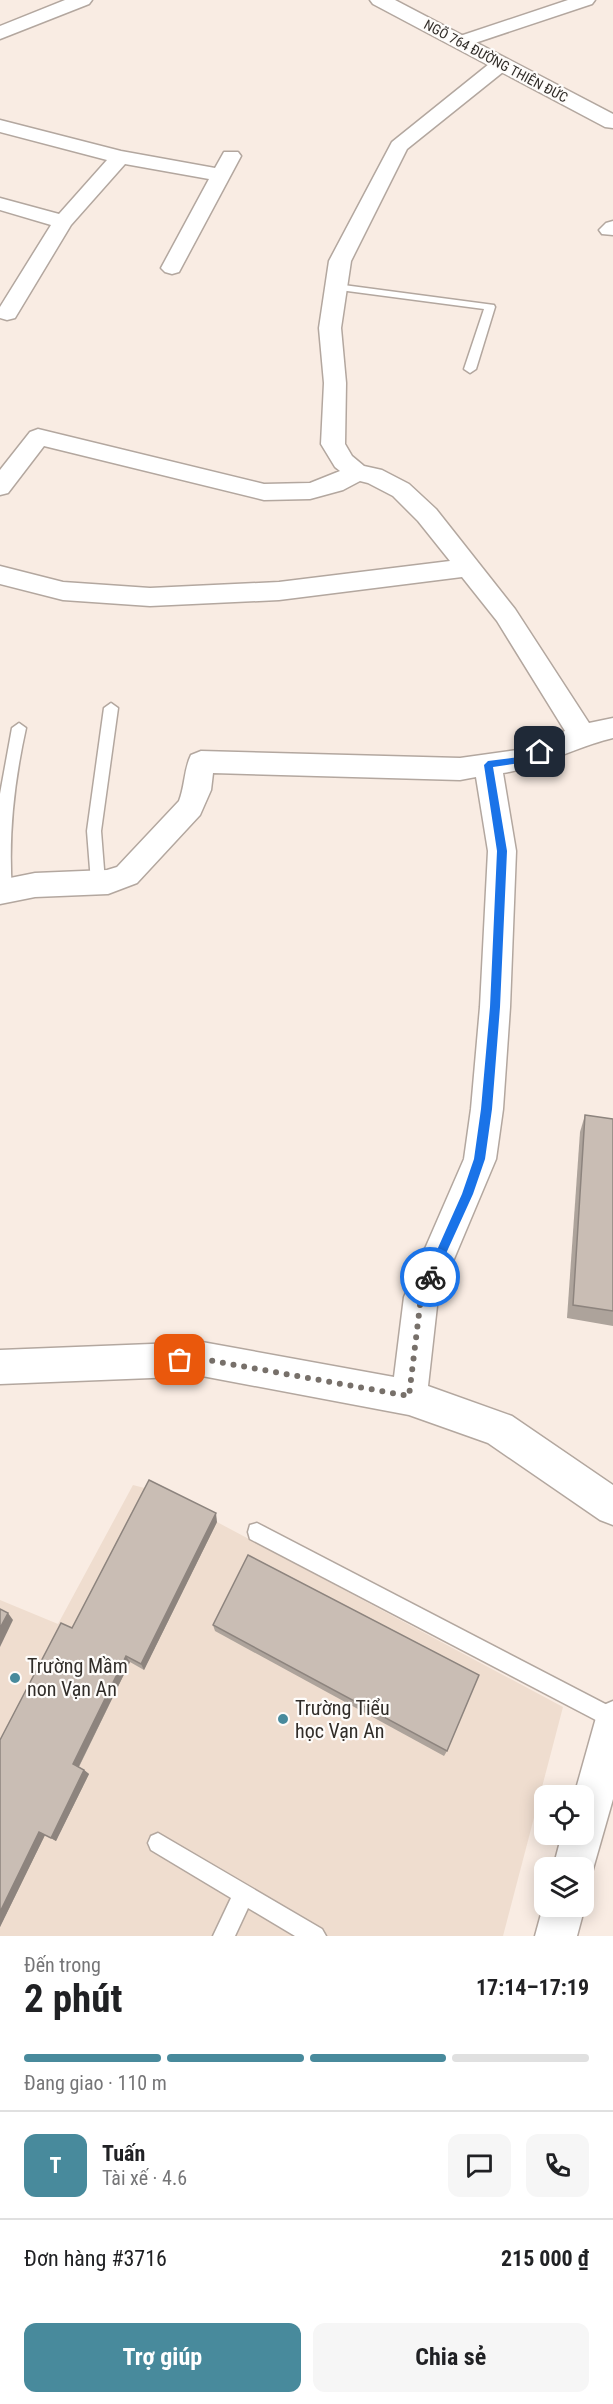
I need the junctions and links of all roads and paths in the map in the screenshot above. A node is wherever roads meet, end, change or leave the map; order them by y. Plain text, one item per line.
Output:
1 (82, 0) edge
2 (380, 0) edge
3 (586, 0) edge
4 (0, 33) edge
5 (460, 42) junction
6 (501, 64) junction
7 (613, 122) edge
8 (0, 126) edge
9 (231, 156) dead end
10 (120, 157) junction
11 (221, 175) junction
12 (0, 204) edge
13 (63, 222) junction
14 (172, 268) dead end
15 (336, 287) junction
16 (7, 313) dead end
17 (470, 369) dead end
18 (357, 473) junction
19 (0, 487) edge
20 (470, 567) junction
21 (0, 575) edge
22 (111, 708) dead end
23 (20, 728) dead end
24 (613, 728) edge
25 (582, 735) junction
26 (488, 765) junction
27 (98, 882) junction
28 (3, 891) edge
29 (0, 1367) edge
30 (409, 1396) junction
31 (613, 1506) edge
32 (257, 1532) dead end
33 (613, 1720) edge
34 (594, 1792) edge
35 (158, 1843) dead end
36 (244, 1893) junction
37 (561, 1917) edge
38 (224, 1936) edge
39 (315, 1936) edge
40 (556, 1936) edge

1 - 4 street
2 - 5 street, NGÕ 764 ĐƯỜNG THIÊN ĐỨC
3 - 5 street
5 - 6 street, NGÕ 764 ĐƯỜNG THIÊN ĐỨC
6 - 7 street, NGÕ 764 ĐƯỜNG THIÊN ĐỨC
6 - 15 street
8 - 10 street
9 - 11 street
10 - 11 street
10 - 13 street
11 - 14 street
12 - 13 street
13 - 16 street
15 - 17 lane
15 - 18 street
18 - 19 street
18 - 20 street
20 - 21 street
20 - 25 street
22 - 27 lane
23 - 28 lane
24 - 25 street
25 - 26 street
26 - 27 street
26 - 30 street
27 - 28 street
29 - 30 street
30 - 31 street
32 - 33 lane
33 - 34 street
35 - 36 lane
36 - 38 lane
36 - 39 lane
37 - 40 street

